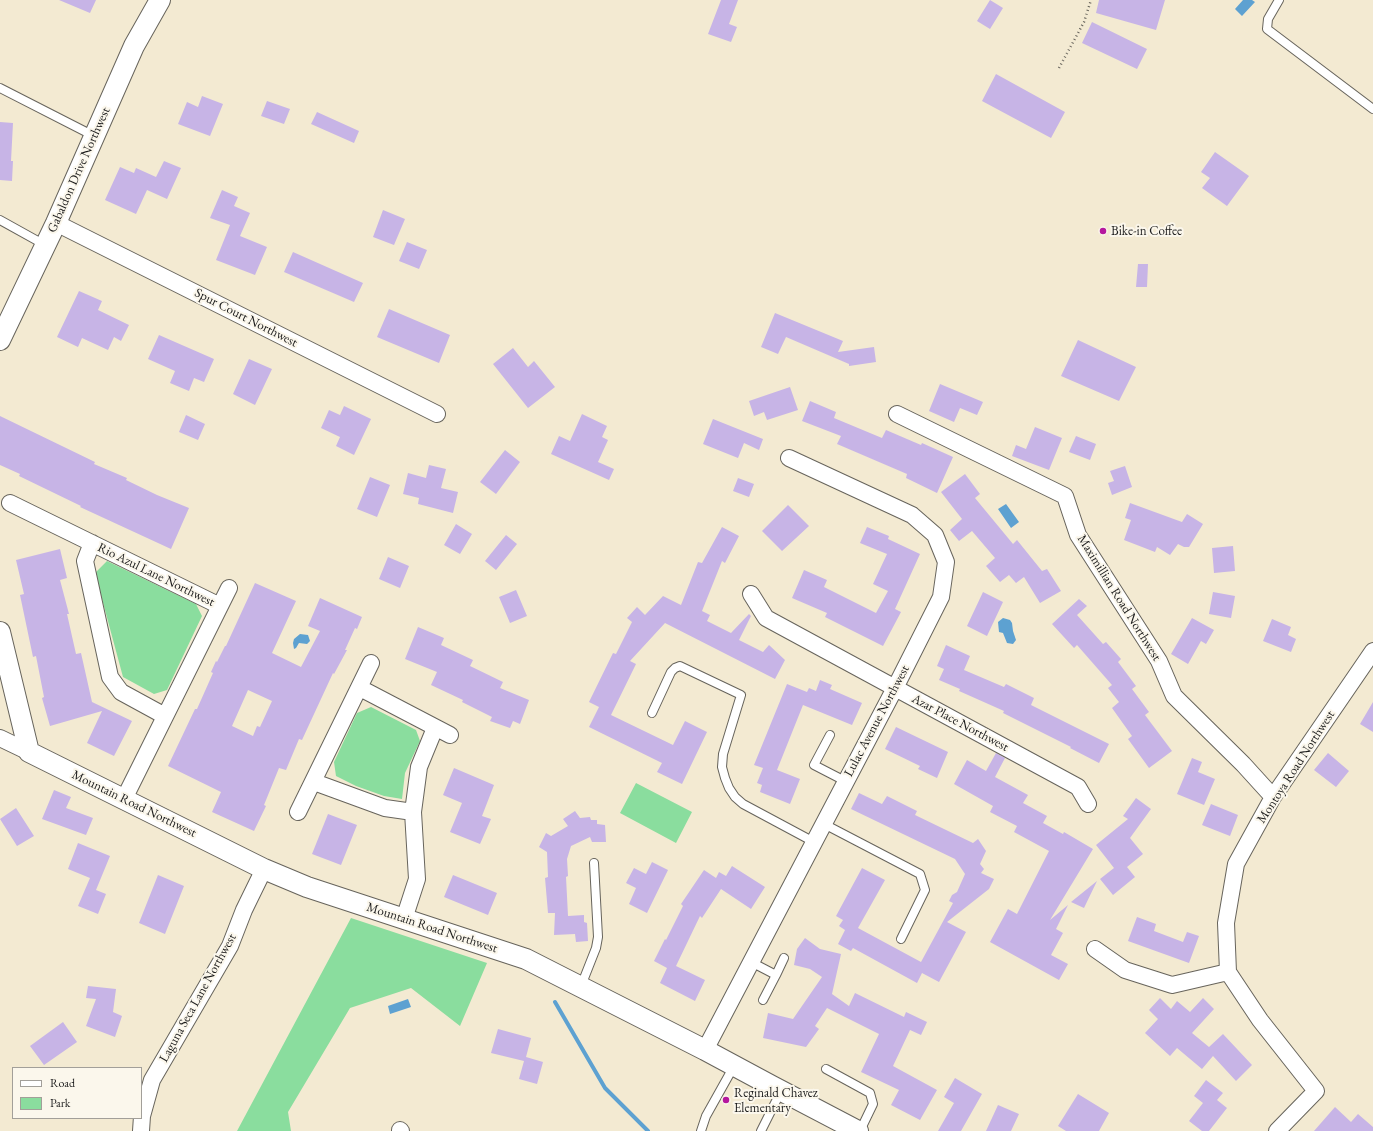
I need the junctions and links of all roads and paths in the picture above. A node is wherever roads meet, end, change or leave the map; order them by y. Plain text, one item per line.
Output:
1 (160, 0) edge
2 (1091, 0) edge
3 (1279, 0) edge
4 (1059, 68) dead end
5 (0, 88) edge
6 (1373, 109) edge
7 (94, 136) junction
8 (0, 220) edge
9 (56, 223) junction
10 (46, 245) junction
11 (0, 340) edge
12 (436, 414) dead end
13 (897, 414) dead end
14 (789, 458) dead end
15 (10, 503) dead end
16 (92, 543) junction
17 (228, 588) dead end
18 (751, 594) dead end
19 (220, 606) junction
20 (0, 632) edge
21 (1373, 651) edge
22 (371, 663) dead end
23 (360, 688) junction
24 (895, 688) junction
25 (652, 712) dead end
26 (165, 716) junction
27 (435, 728) junction
28 (450, 735) dead end
29 (830, 735) dead end
30 (0, 738) edge
31 (30, 752) junction
32 (845, 781) junction
33 (314, 782) junction
34 (1273, 797) junction
35 (124, 799) junction
36 (1088, 804) dead end
37 (298, 812) dead end
38 (413, 812) junction
39 (824, 824) junction
40 (814, 842) junction
41 (594, 863) dead end
42 (264, 869) junction
43 (404, 919) junction
44 (901, 939) dead end
45 (1095, 949) dead end
46 (784, 958) dead end
47 (751, 962) junction
48 (1228, 972) junction
49 (776, 975) junction
50 (581, 986) junction
51 (763, 1000) dead end
52 (705, 1050) junction
53 (734, 1065) junction
54 (826, 1069) dead end
55 (781, 1091) junction
56 (142, 1116) edge
57 (142, 1119) edge
58 (1279, 1130) edge
59 (141, 1131) edge
60 (701, 1131) edge
61 (761, 1131) edge
62 (859, 1131) edge

1 - 7 street, Gabaldon Drive Northwest
2 - 4 path
3 - 6 lane
5 - 7 lane
7 - 9 street, Gabaldon Drive Northwest
8 - 10 lane
9 - 10 street, Gabaldon Drive Northwest
9 - 12 street, Spur Court Northwest
10 - 11 street, Gabaldon Drive Northwest
13 - 34 street, Maximillian Road Northwest
14 - 24 street, Lulac Avenue Northwest
15 - 16 street, Rio Azul Lane Northwest
16 - 19 street, Rio Azul Lane Northwest
16 - 26 street, Rio Azul Lane Northwest
17 - 19 street, Rio Azul Lane Northwest
18 - 24 street, Azar Place Northwest
19 - 26 street, Rio Azul Lane Northwest
20 - 31 street
21 - 34 street, Montoya Road Northwest
22 - 23 street
23 - 27 street
23 - 33 street
24 - 32 street, Lulac Avenue Northwest
24 - 36 street, Azar Place Northwest
25 - 40 lane
26 - 35 street, Rio Azul Lane Northwest
27 - 28 street
27 - 38 street
29 - 32 lane
30 - 31 street, Mountain Road Northwest
31 - 35 street, Mountain Road Northwest
32 - 39 street, Lulac Avenue Northwest
33 - 37 street
33 - 38 street
34 - 48 street, Montoya Road Northwest
35 - 42 street, Mountain Road Northwest
38 - 43 street
39 - 40 street, Lulac Avenue Northwest
39 - 44 lane
40 - 47 street, Lulac Avenue Northwest
41 - 50 lane
42 - 43 street, Mountain Road Northwest
42 - 56 street, Laguna Seca Lane Northwest
43 - 50 street, Mountain Road Northwest
45 - 48 street
46 - 49 lane
47 - 49 lane
47 - 52 street, Lulac Avenue Northwest
48 - 58 street
49 - 51 lane
50 - 52 street, Mountain Road Northwest
52 - 53 street, Mountain Road Northwest
53 - 55 street, Mountain Road Northwest
53 - 60 lane
54 - 62 lane
55 - 61 lane
55 - 62 street, Mountain Road Northwest
57 - 59 street, Laguna Seca Lane Northwest

